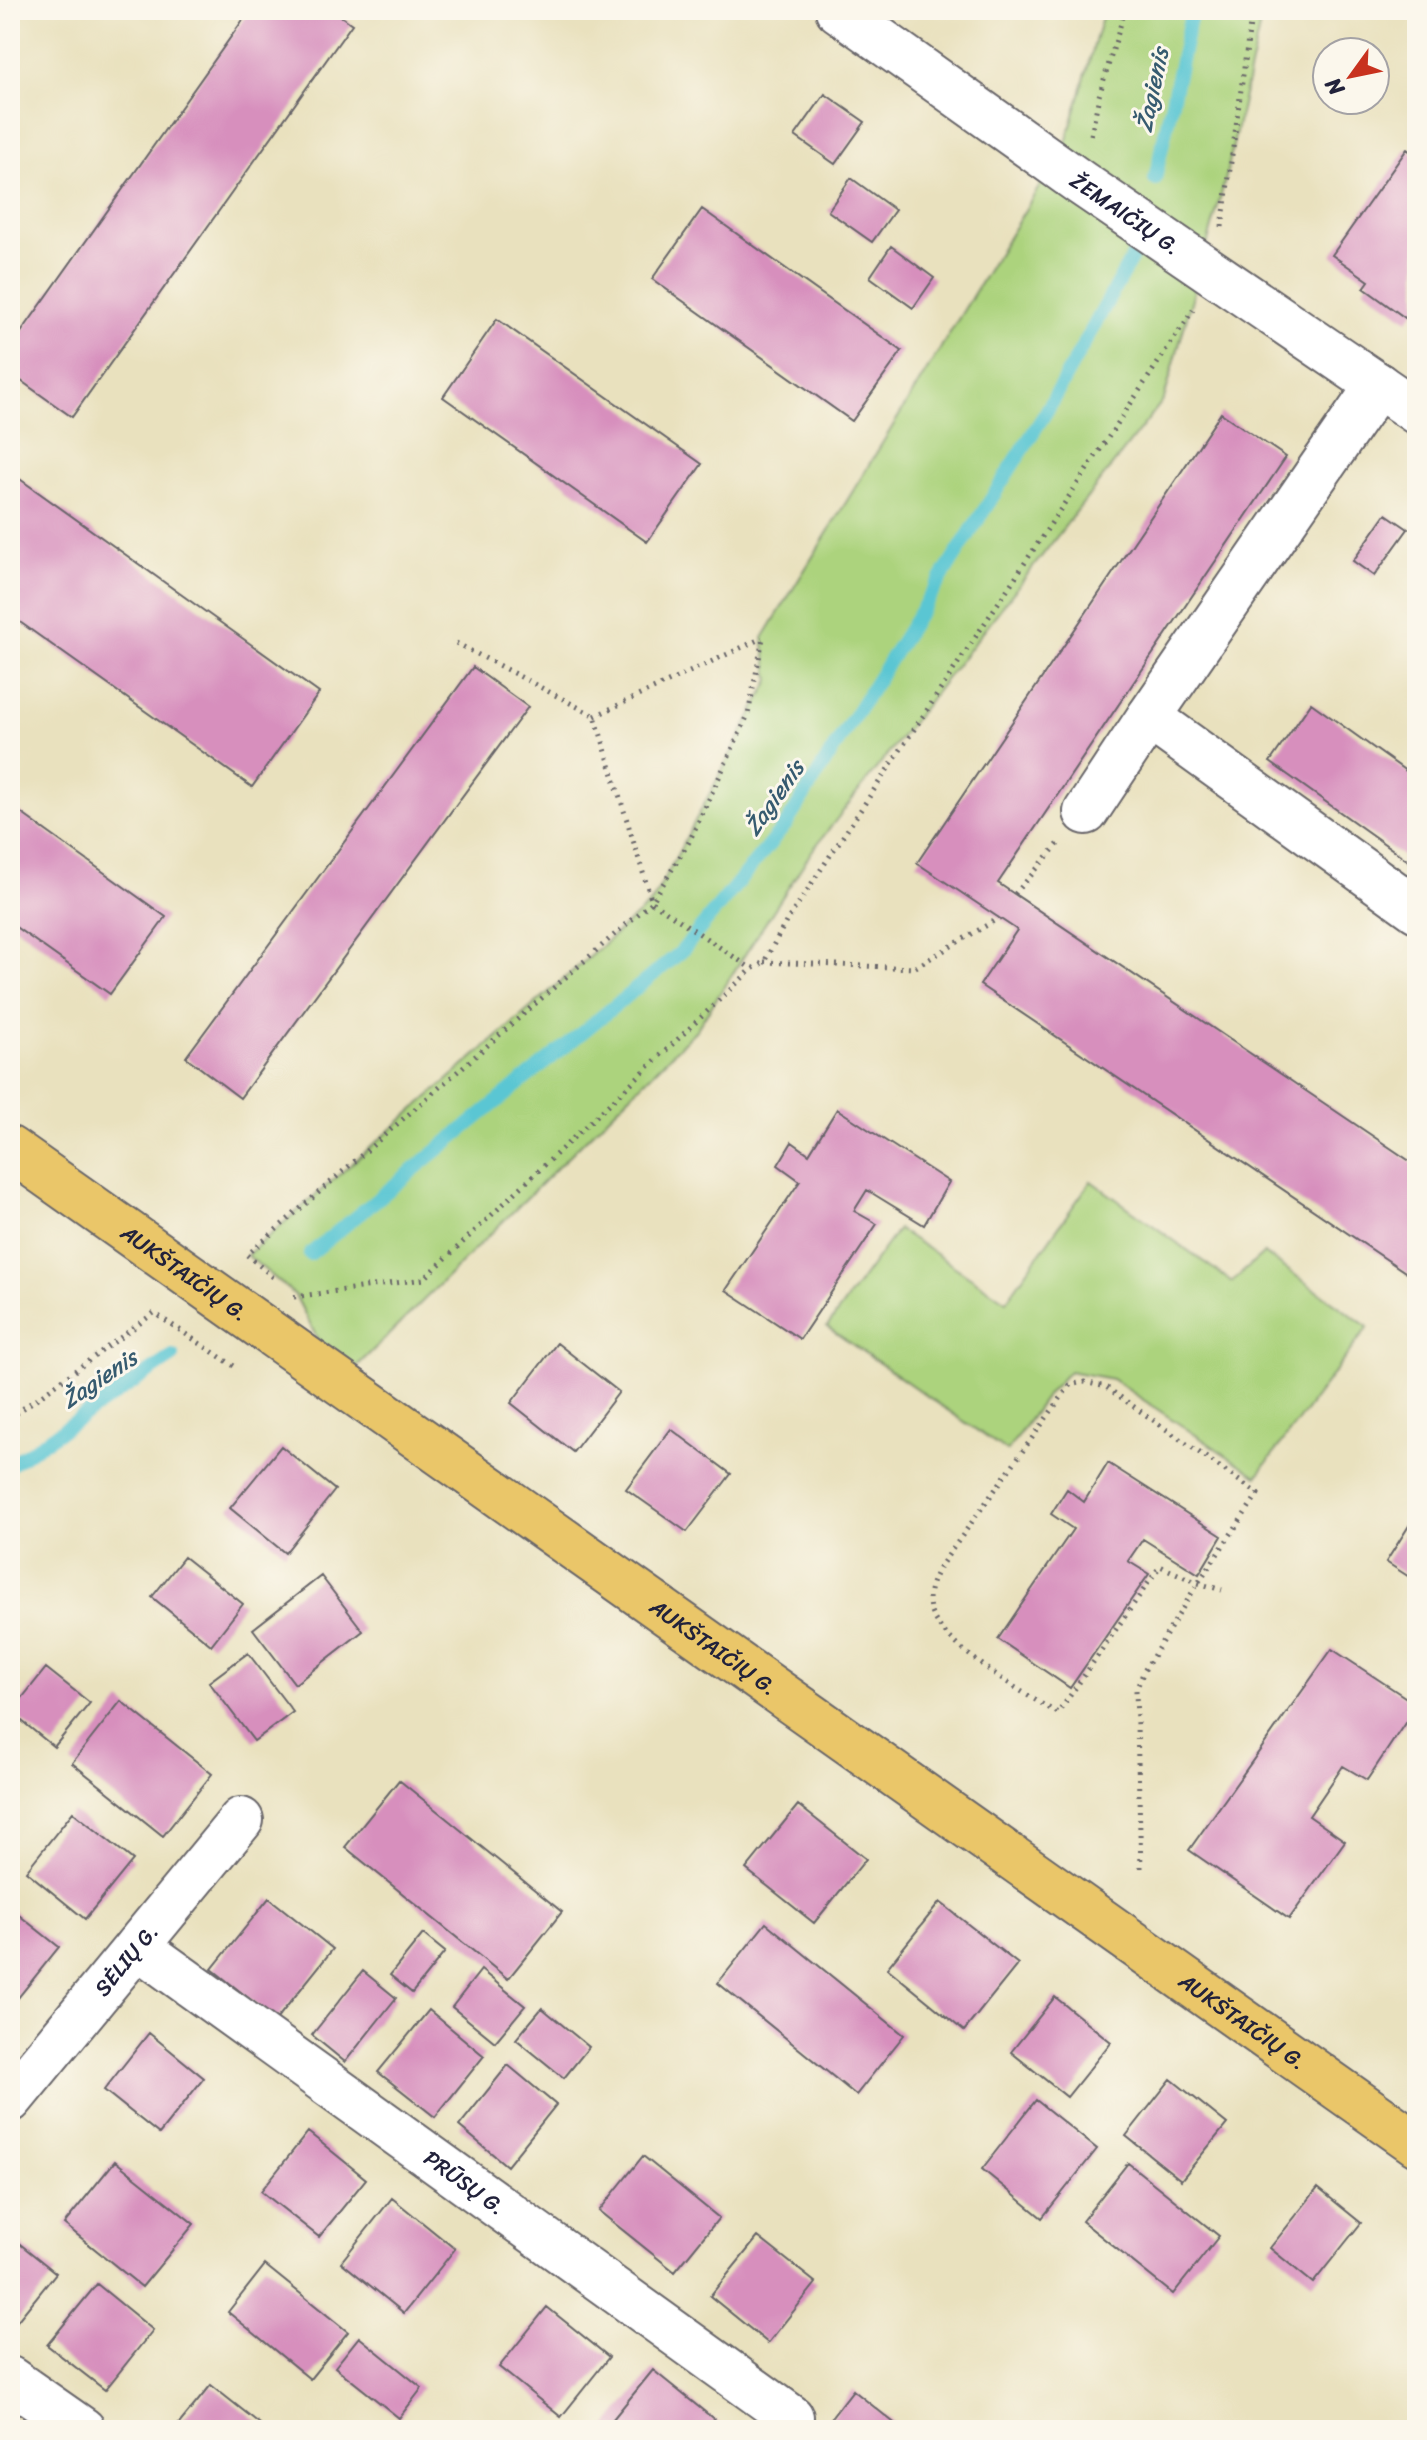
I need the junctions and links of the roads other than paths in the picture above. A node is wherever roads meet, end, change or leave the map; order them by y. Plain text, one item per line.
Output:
1 (838, 10) edge
2 (1378, 385) junction
3 (1417, 412) edge
4 (1149, 717) junction
5 (1086, 812) road end
6 (1417, 910) edge
7 (10, 1149) edge
8 (241, 1820) dead end
9 (137, 1946) junction
10 (10, 2100) edge
11 (1417, 2144) edge
12 (10, 2379) edge
13 (791, 2417) dead end
14 (83, 2430) edge

1 - 2 street, ŽEMAIČIŲ G.
2 - 3 street, ŽEMAIČIŲ G.
2 - 4 street
4 - 5 street
4 - 6 street
7 - 11 main road, AUKŠTAIČIŲ G.
8 - 9 street, SĖLIŲ G.
9 - 10 street, SĖLIŲ G.
9 - 13 street, PRŪSŲ G.
12 - 14 street

